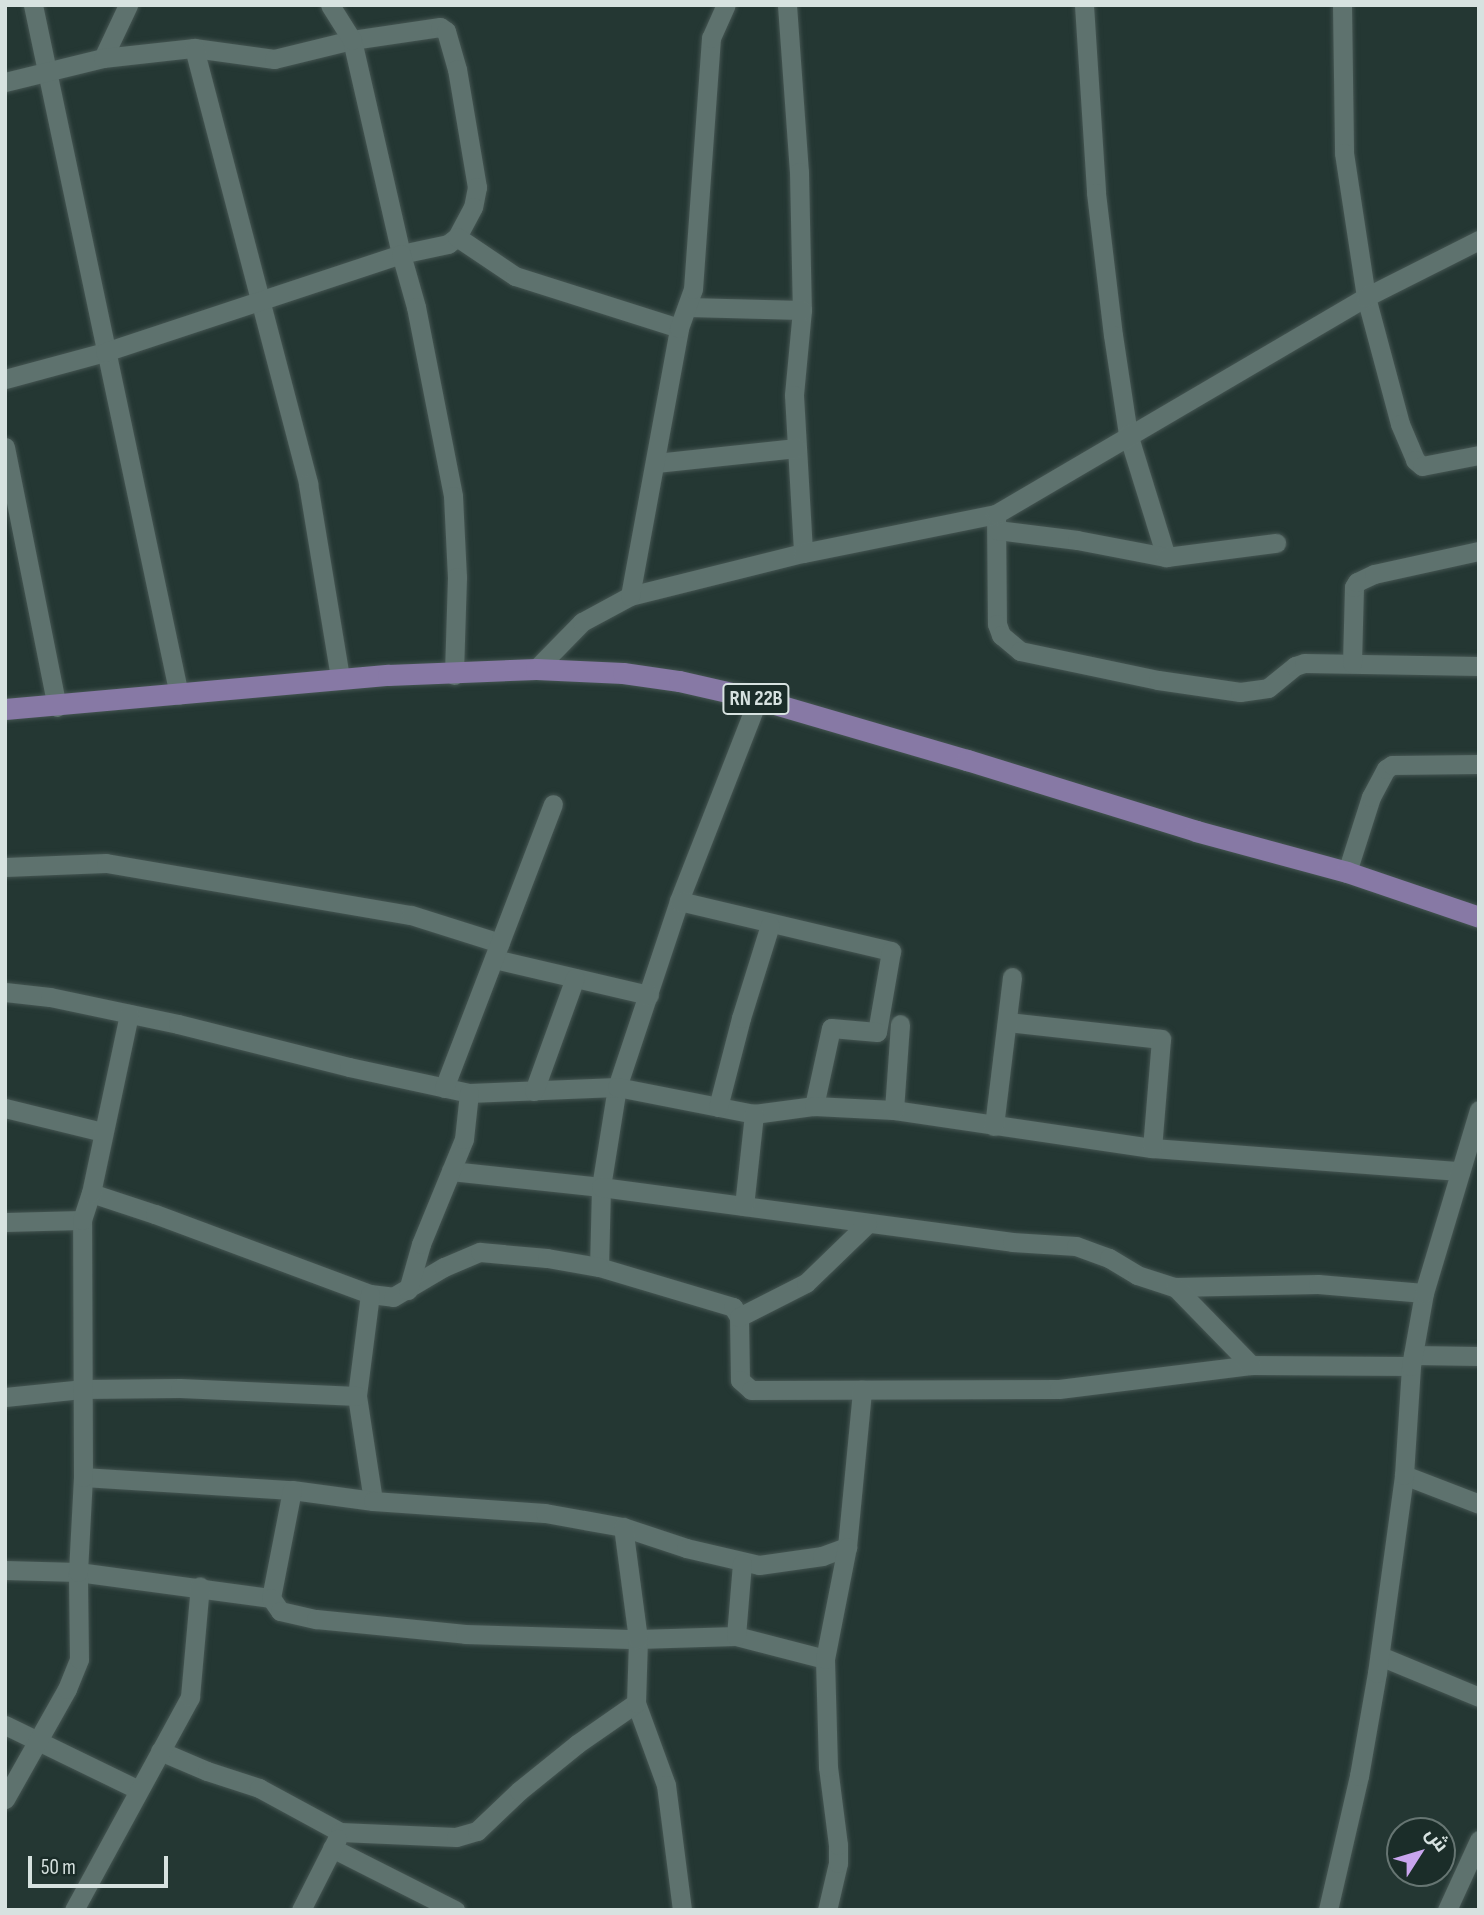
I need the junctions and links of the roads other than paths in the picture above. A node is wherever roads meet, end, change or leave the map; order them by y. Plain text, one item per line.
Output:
1 (33, 5) edge
2 (128, 5) edge
3 (330, 5) edge
4 (726, 5) edge
5 (787, 5) edge
6 (1084, 5) edge
7 (1342, 5) edge
8 (352, 40) junction
9 (194, 48) junction
10 (103, 58) junction
11 (46, 71) junction
12 (5, 82) edge
13 (457, 237) junction
14 (1479, 240) edge
15 (401, 254) junction
16 (1366, 297) junction
17 (258, 301) junction
18 (688, 307) junction
19 (802, 310) junction
20 (679, 328) junction
21 (105, 352) junction
22 (5, 379) edge
23 (1128, 435) junction
24 (5, 447) edge
25 (796, 448) junction
26 (1479, 455) edge
27 (656, 463) junction
28 (997, 522) junction
29 (1276, 544) dead end
30 (1479, 551) edge
31 (803, 554) junction
32 (1166, 557) junction
33 (630, 596) junction
34 (1352, 663) junction
35 (1479, 666) edge
36 (537, 669) junction
37 (454, 675) junction
38 (340, 678) junction
39 (178, 695) junction
40 (758, 699) junction
41 (57, 707) junction
42 (5, 709) edge
43 (1479, 764) edge
44 (553, 804) dead end
45 (5, 867) edge
46 (1347, 872) junction
47 (679, 901) junction
48 (1479, 917) edge
49 (770, 925) junction
50 (497, 951) junction
51 (1012, 977) dead end
52 (575, 978) junction
53 (5, 992) edge
54 (649, 995) junction
55 (129, 1014) junction
56 (1008, 1023) junction
57 (900, 1024) dead end
58 (617, 1087) junction
59 (444, 1088) junction
60 (534, 1091) junction
61 (469, 1093) junction
62 (814, 1106) junction
63 (718, 1107) junction
64 (5, 1108) edge
65 (894, 1110) junction
66 (1479, 1110) edge
67 (754, 1114) junction
68 (994, 1126) junction
69 (103, 1132) junction
70 (1152, 1148) junction
71 (451, 1171) junction
72 (1461, 1171) junction
73 (601, 1187) junction
74 (91, 1193) junction
75 (744, 1206) junction
76 (82, 1220) junction
77 (5, 1222) edge
78 (867, 1224) junction
79 (599, 1267) junction
80 (1175, 1287) junction
81 (408, 1290) junction
82 (370, 1293) junction
83 (1424, 1293) junction
84 (739, 1317) junction
85 (1479, 1356) edge
86 (1412, 1360) junction
87 (1251, 1365) junction
88 (82, 1389) junction
89 (862, 1390) junction
90 (5, 1396) edge
91 (358, 1396) junction
92 (1404, 1475) junction
93 (83, 1477) junction
94 (292, 1490) junction
95 (373, 1501) junction
96 (1479, 1504) edge
97 (623, 1527) junction
98 (847, 1547) junction
99 (742, 1563) junction
100 (5, 1570) edge
101 (78, 1572) junction
102 (200, 1586) junction
103 (271, 1598) junction
104 (736, 1636) junction
105 (638, 1639) junction
106 (1380, 1656) junction
107 (825, 1659) junction
108 (1479, 1697) edge
109 (636, 1703) junction
110 (5, 1725) edge
111 (37, 1740) junction
112 (160, 1751) junction
113 (137, 1789) junction
114 (5, 1799) edge
115 (336, 1840) junction
116 (1479, 1840) edge
117 (74, 1910) edge
118 (301, 1910) edge
119 (455, 1910) edge
120 (682, 1910) edge
121 (827, 1910) edge
122 (1328, 1910) edge
123 (1447, 1910) edge

1 - 11 street
2 - 10 street
3 - 8 street
4 - 18 street
5 - 19 street
6 - 23 street
7 - 16 street
8 - 9 street
8 - 13 street
8 - 15 street
9 - 10 street
9 - 17 street
10 - 11 street
11 - 12 street
11 - 21 street
13 - 15 street
13 - 20 street
14 - 16 street
15 - 17 street
15 - 37 street
16 - 23 street
16 - 26 street
17 - 21 street
17 - 38 street
18 - 19 street
18 - 20 street
19 - 25 street
20 - 27 street
21 - 22 street
21 - 39 street
23 - 28 street
23 - 32 street
24 - 41 street
25 - 27 street
25 - 31 street
27 - 33 street
28 - 31 street
28 - 32 street
28 - 34 street
29 - 32 street
30 - 34 street
31 - 33 street
33 - 36 street
34 - 35 street
36 - 37 main road, RN 22B
36 - 40 main road, RN 22B
37 - 38 main road, RN 22B
38 - 39 main road, RN 22B
39 - 41 main road, RN 22B
40 - 46 main road, RN 22B
40 - 47 street
41 - 42 main road, RN 22B
43 - 46 street
44 - 50 street
45 - 50 street
46 - 48 main road, RN 22B
47 - 49 street
47 - 54 street
49 - 62 street
49 - 63 street
50 - 52 street
50 - 59 street
51 - 56 street
52 - 54 street
52 - 60 street
53 - 55 street
54 - 58 street
55 - 59 street
55 - 69 street
56 - 68 street
56 - 70 street
57 - 65 street
58 - 60 street
58 - 63 street
58 - 73 street
59 - 61 street
60 - 61 street
61 - 71 street
62 - 65 street
62 - 67 street
63 - 67 street
64 - 69 street
65 - 68 street
66 - 72 street
67 - 75 street
68 - 70 street
69 - 74 street
70 - 72 street
71 - 73 street
71 - 81 street
72 - 83 street
73 - 75 street
73 - 79 street
74 - 76 street
74 - 82 street
75 - 78 street
76 - 77 street
76 - 88 street
78 - 80 street
78 - 84 street
79 - 81 street
79 - 84 street
80 - 83 street
80 - 87 street
81 - 82 street
82 - 91 street
83 - 86 street
84 - 89 street
85 - 86 street
86 - 87 street
86 - 92 street
87 - 89 street
88 - 90 street
88 - 91 street
88 - 93 street
89 - 98 street
91 - 95 street
92 - 96 street
92 - 106 street
93 - 94 street
93 - 101 street
94 - 95 street
94 - 103 street
95 - 97 street
97 - 99 street
97 - 105 street
98 - 99 street
98 - 107 street
99 - 104 street
100 - 101 street
101 - 102 street
101 - 111 street
102 - 103 street
102 - 112 street
103 - 105 street
104 - 105 street
104 - 107 street
105 - 109 street
106 - 108 street
106 - 122 street
107 - 121 street
109 - 115 street
109 - 120 street
110 - 111 street
111 - 113 street
111 - 114 street
112 - 113 street
112 - 115 street
113 - 117 street
115 - 118 street
115 - 119 street
116 - 123 street

